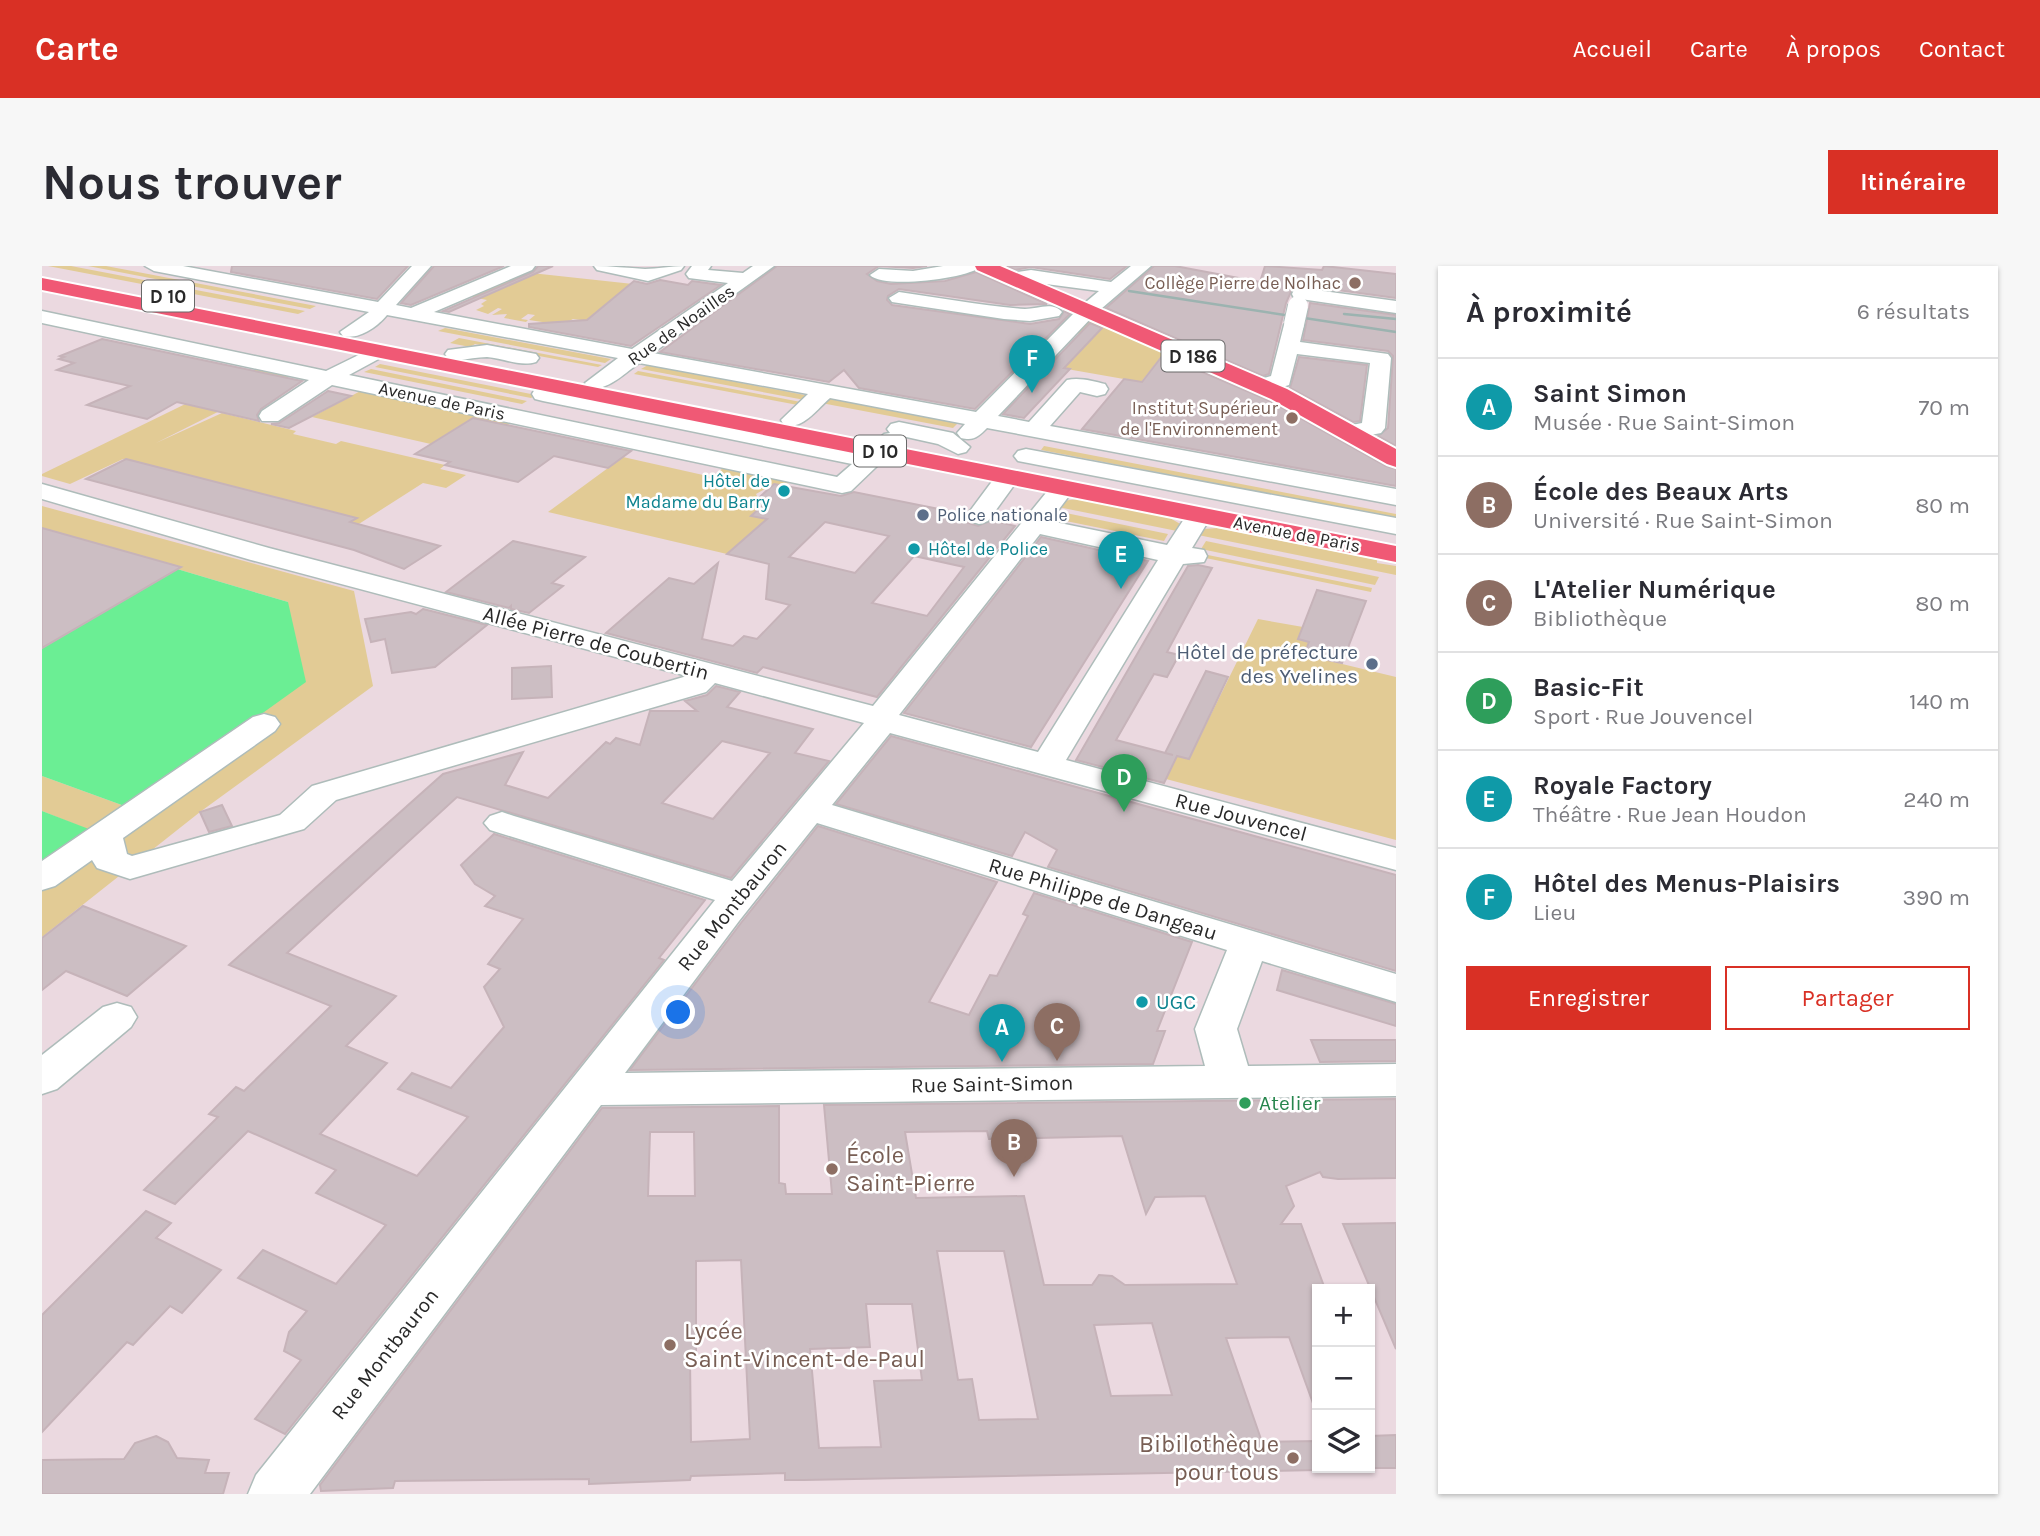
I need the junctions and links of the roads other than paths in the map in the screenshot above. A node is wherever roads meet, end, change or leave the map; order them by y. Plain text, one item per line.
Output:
1 (154, 266) edge
2 (422, 266) edge
3 (526, 266) edge
4 (603, 266) edge
5 (675, 266) edge
6 (702, 266) edge
7 (765, 266) edge
8 (972, 266) edge
9 (1142, 266) edge
10 (42, 272) edge
11 (879, 275) dead end
12 (982, 277) edge
13 (746, 279) junction
14 (1013, 279) junction
15 (42, 284) edge
16 (1115, 288) junction
17 (1396, 292) edge
18 (899, 298) dead end
19 (1337, 299) junction
20 (1396, 307) edge
21 (382, 309) junction
22 (1068, 310) junction
23 (416, 313) junction
24 (192, 314) junction
25 (42, 317) edge
26 (286, 332) junction
27 (330, 334) junction
28 (138, 337) junction
29 (1289, 347) junction
30 (379, 351) junction
31 (455, 354) junction
32 (638, 355) junction
33 (234, 356) junction
34 (331, 377) junction
35 (594, 379) junction
36 (638, 379) dead end
37 (551, 381) junction
38 (1087, 386) dead end
39 (1262, 386) junction
40 (826, 390) junction
41 (790, 412) junction
42 (509, 415) junction
43 (270, 416) dead end
44 (828, 416) dead end
45 (687, 418) junction
46 (980, 419) junction
47 (1041, 430) junction
48 (1350, 432) junction
49 (880, 444) junction
50 (651, 445) junction
51 (951, 454) junction
52 (1396, 459) edge
53 (1018, 466) junction
54 (771, 471) junction
55 (1069, 482) junction
56 (713, 483) dead end
57 (53, 494) edge
58 (1396, 497) edge
59 (1203, 508) junction
60 (979, 516) dead end
61 (1034, 525) junction
62 (1396, 526) edge
63 (1396, 537) edge
64 (1396, 554) edge
65 (1184, 556) junction
66 (693, 668) junction
67 (620, 685) dead end
68 (884, 718) junction
69 (264, 724) dead end
70 (1047, 764) junction
71 (810, 810) junction
72 (502, 823) dead end
73 (104, 833) junction
74 (1396, 859) edge
75 (42, 878) edge
76 (739, 895) junction
77 (1249, 943) junction
78 (1396, 988) edge
79 (117, 1017) dead end
80 (42, 1078) edge
81 (1396, 1080) edge
82 (1231, 1082) junction
83 (589, 1089) junction
84 (276, 1494) edge

1 - 21 street
2 - 21 street
3 - 23 street
4 - 5 street
6 - 13 street
7 - 13 street, Rue de Noailles
8 - 11 street
9 - 16 street
10 - 27 main road, Avenue de Paris / D 10
12 - 14 main road, D 186
13 - 32 street, Rue de Noailles
14 - 16 street
14 - 22 main road, D 186
15 - 24 main road, Avenue de Paris / D 10
16 - 22 street
17 - 19 street
18 - 22 street
19 - 20 street
19 - 29 street
21 - 23 street
21 - 27 street
22 - 39 main road, D 186
22 - 46 street
23 - 32 street
24 - 26 main road, Avenue de Paris / D 10
24 - 28 street
25 - 28 street, Avenue de Paris
26 - 27 main road, Avenue de Paris / D 10
26 - 33 street
27 - 30 main road, Avenue de Paris / D 10
27 - 31 main road, Avenue de Paris / D 10
28 - 33 street, Avenue de Paris
29 - 39 street
29 - 48 street
30 - 34 street
30 - 37 main road, Avenue de Paris / D 10
31 - 35 main road, Avenue de Paris / D 10
31 - 37 street
32 - 35 street, Rue de Noailles
32 - 40 street
33 - 34 street, Avenue de Paris
34 - 42 street, Avenue de Paris
34 - 43 street
35 - 36 street
35 - 37 main road, Avenue de Paris / D 10
35 - 41 main road, Avenue de Paris / D 10
35 - 45 main road, Avenue de Paris / D 10
37 - 42 street
37 - 45 street
38 - 47 street
39 - 48 main road, D 186
40 - 41 street
40 - 46 street
41 - 44 street
41 - 49 main road, Avenue de Paris / D 10
42 - 50 street, Avenue de Paris
45 - 49 main road, Avenue de Paris / D 10
45 - 50 street
46 - 47 street
46 - 51 street
47 - 53 street
47 - 58 street
48 - 52 main road, D 186
49 - 51 main road, Avenue de Paris / D 10
49 - 54 street, Avenue de Paris
50 - 54 street, Avenue de Paris
51 - 53 main road, Avenue de Paris / D 10
53 - 55 main road, Avenue de Paris / D 10
53 - 60 street
53 - 62 street
54 - 56 street
55 - 59 main road, Avenue de Paris / D 10
55 - 61 street, Rue Montbauron
57 - 66 street, Allée Pierre de Coubertin
59 - 63 main road, Avenue de Paris / D 10
59 - 64 main road, Avenue de Paris / D 10
59 - 65 street
61 - 65 street
61 - 68 street, Rue Montbauron
65 - 70 street
66 - 67 street
66 - 68 street, Allée Pierre de Coubertin
66 - 73 street
68 - 70 street, Rue Jouvencel
68 - 71 street, Rue Montbauron
69 - 73 street
70 - 74 street, Rue Jouvencel
71 - 76 street, Rue Montbauron
71 - 77 street, Rue Philippe de Dangeau
72 - 76 street
73 - 75 street
76 - 83 street, Rue Montbauron
77 - 78 street, Rue Philippe de Dangeau
77 - 82 street
79 - 80 street
81 - 82 street, Rue Saint-Simon
82 - 83 street, Rue Saint-Simon
83 - 84 street, Rue Montbauron

